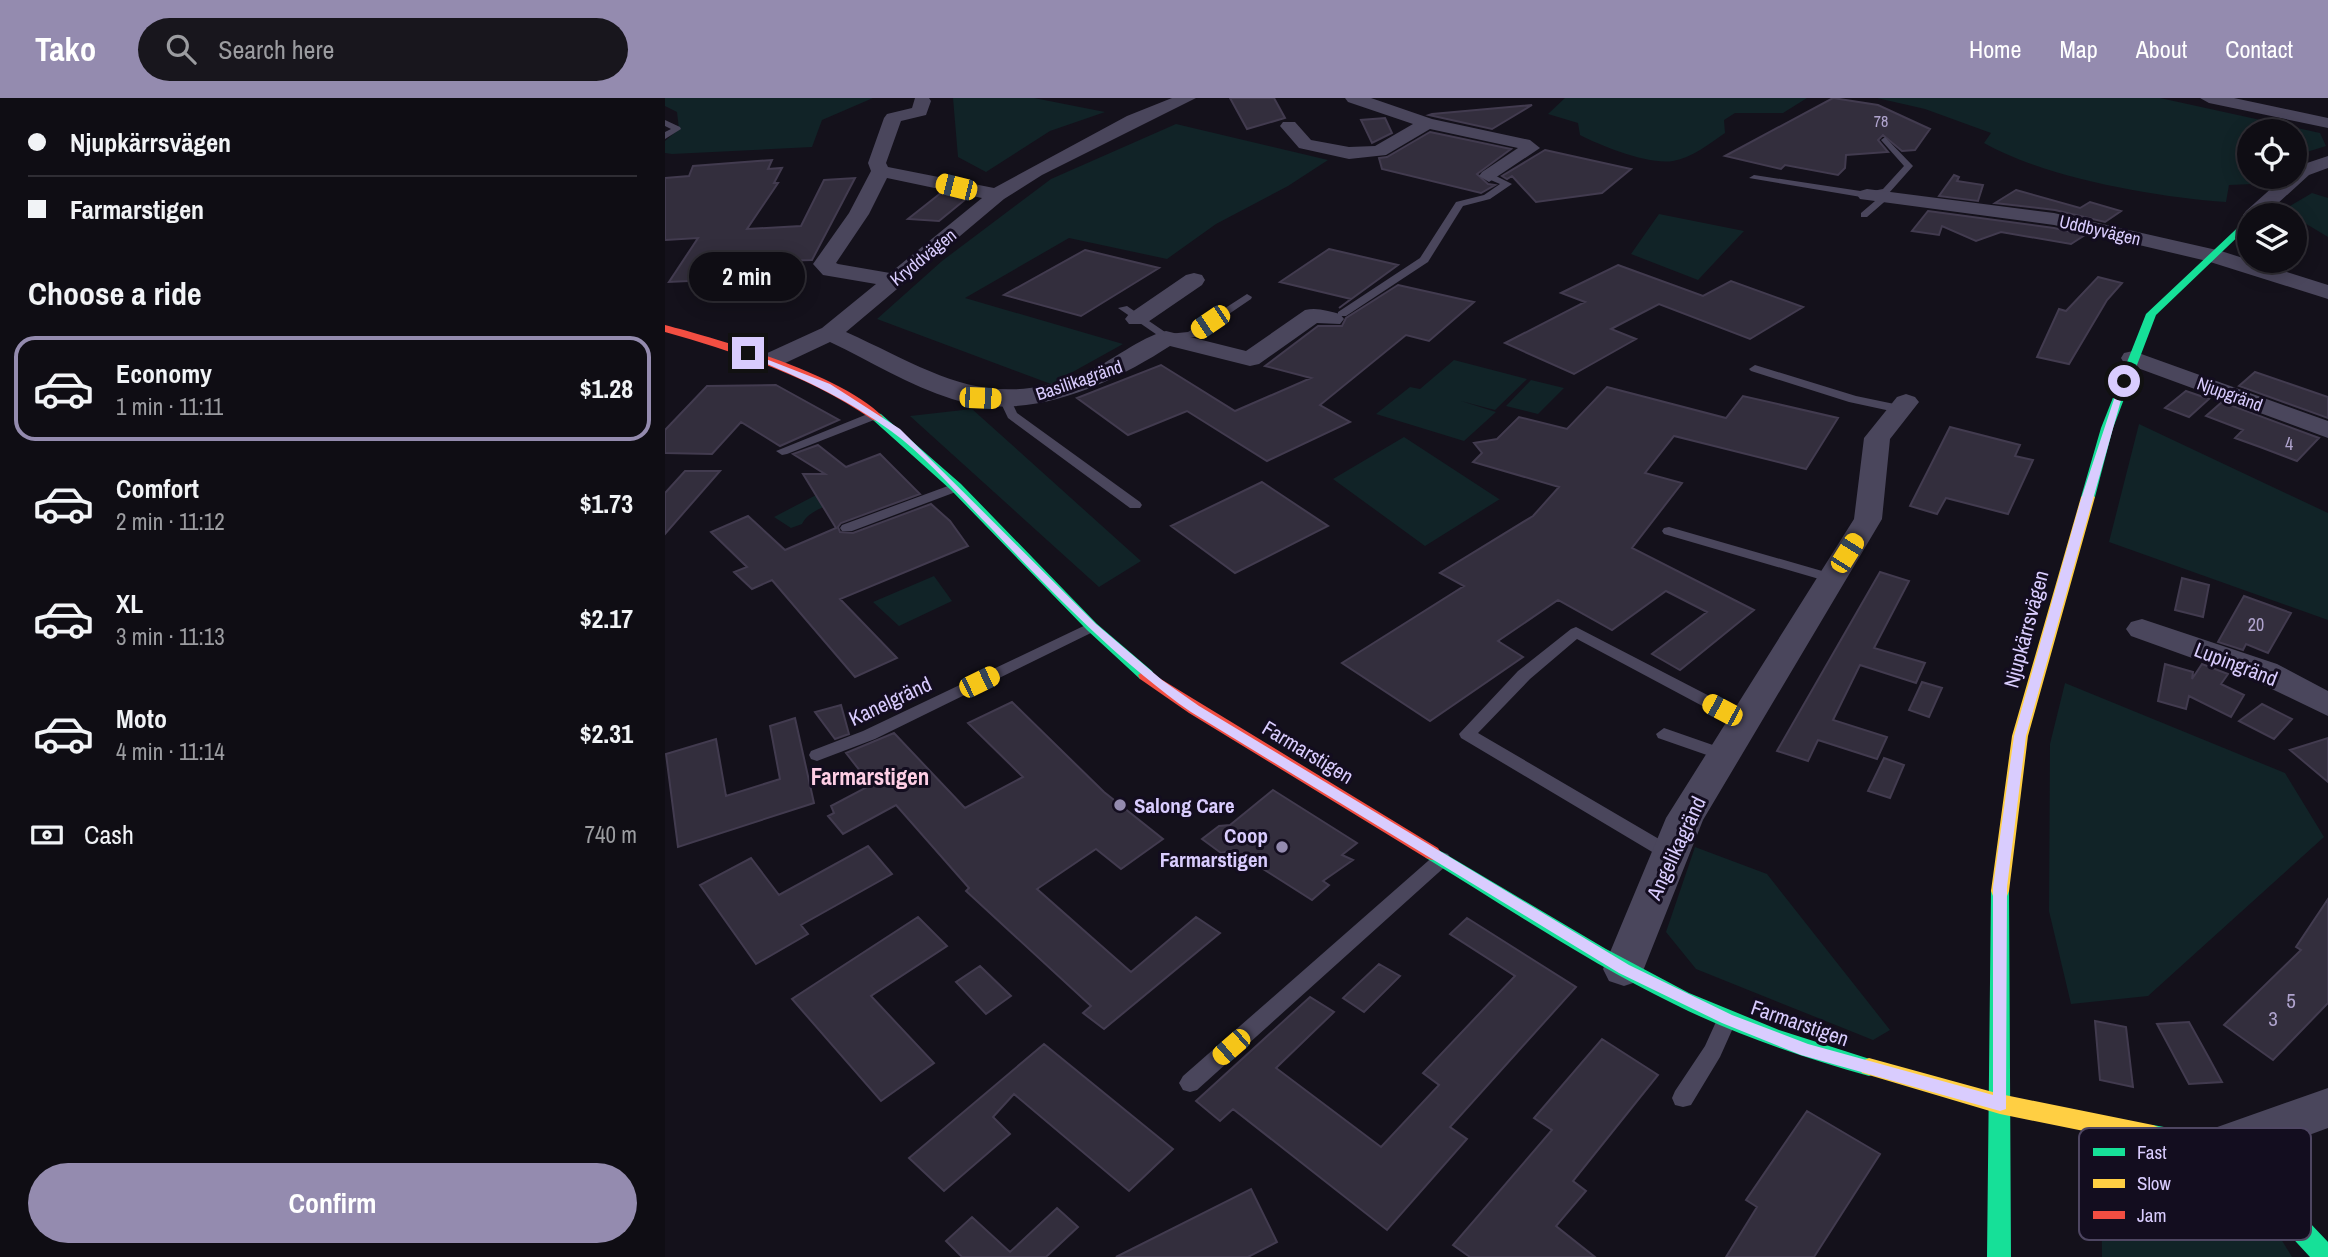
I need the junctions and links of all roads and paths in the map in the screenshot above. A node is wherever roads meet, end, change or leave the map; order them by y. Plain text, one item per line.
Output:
1 (1187, 98) edge
2 (1354, 98) edge
3 (2217, 99) edge
4 (922, 102) dead end
5 (665, 123) edge
6 (1427, 123) junction
7 (2328, 123) edge
8 (1289, 125) dead end
9 (665, 136) edge
10 (1885, 140) dead end
11 (2328, 162) edge
12 (881, 172) junction
13 (1489, 176) joint
14 (1754, 178) dead end
15 (997, 195) junction
16 (1872, 202) junction
17 (2266, 203) edge
18 (2237, 232) edge
19 (2213, 256) junction
20 (895, 280) junction
21 (1194, 280) dead end
22 (2328, 292) edge
23 (1247, 298) dead end
24 (1130, 313) joint
25 (1337, 317) joint
26 (665, 328) edge
27 (830, 333) junction
28 (1166, 338) junction
29 (2133, 358) junction
30 (772, 360) junction
31 (1755, 369) dead end
32 (1005, 399) junction
33 (1903, 406) joint
34 (875, 415) junction
35 (2328, 430) edge
36 (782, 451) dead end
37 (956, 487) junction
38 (1135, 505) dead end
39 (847, 528) dead end
40 (1669, 531) dead end
41 (1831, 578) junction
42 (1092, 626) junction
43 (2142, 629) dead end
44 (2328, 705) edge
45 (1744, 721) junction
46 (1664, 734) dead end
47 (817, 755) dead end
48 (1724, 755) junction
49 (1670, 854) junction
50 (1442, 859) junction
51 (1624, 969) junction
52 (1727, 1019) junction
53 (1190, 1083) dead end
54 (1683, 1098) dead end
55 (2000, 1104) junction
56 (2328, 1108) edge
57 (2114, 1128) edge
58 (2272, 1128) edge
59 (2310, 1240) edge
60 (1999, 1257) edge
61 (2326, 1257) edge

1 - 15 street, Kryddvägen
2 - 6 street
3 - 7 street
4 - 12 street
5 - 9 lane
6 - 8 street
6 - 13 street
10 - 16 lane
11 - 17 street
12 - 15 street
12 - 20 street
13 - 25 lane
14 - 16 lane, Uddbyvägen
15 - 20 street, Kryddvägen
16 - 19 street, Uddbyvägen
18 - 19 street, Njupkärrsvägen
19 - 22 street, Uddbyvägen
19 - 29 street, Njupkärrsvägen
20 - 27 street, Kryddvägen
21 - 24 street
23 - 28 lane
24 - 28 lane
25 - 28 street
26 - 30 street, Farmarstigen
27 - 30 street, Kryddvägen
27 - 32 street, Basilikagränd
28 - 32 street, Basilikagränd
29 - 35 street, Njupgränd
29 - 55 street, Njupkärrsvägen
30 - 34 street, Farmarstigen
31 - 33 lane
32 - 38 lane
33 - 41 street, Angelikagränd
34 - 36 lane
34 - 37 street, Farmarstigen
37 - 39 lane
37 - 42 street, Farmarstigen
40 - 41 lane
41 - 45 street, Angelikagränd
42 - 47 lane, Kanelgränd
42 - 50 street, Farmarstigen
43 - 44 street, Lupingränd
45 - 48 street, Angelikagränd
45 - 49 lane
46 - 48 lane
48 - 49 street, Angelikagränd
49 - 51 street, Angelikagränd
50 - 51 street, Farmarstigen
50 - 53 lane
51 - 52 street, Farmarstigen
52 - 54 lane
52 - 55 street, Farmarstigen
55 - 57 street
55 - 60 street, Njupkärrsvägen
56 - 58 street
59 - 61 street

